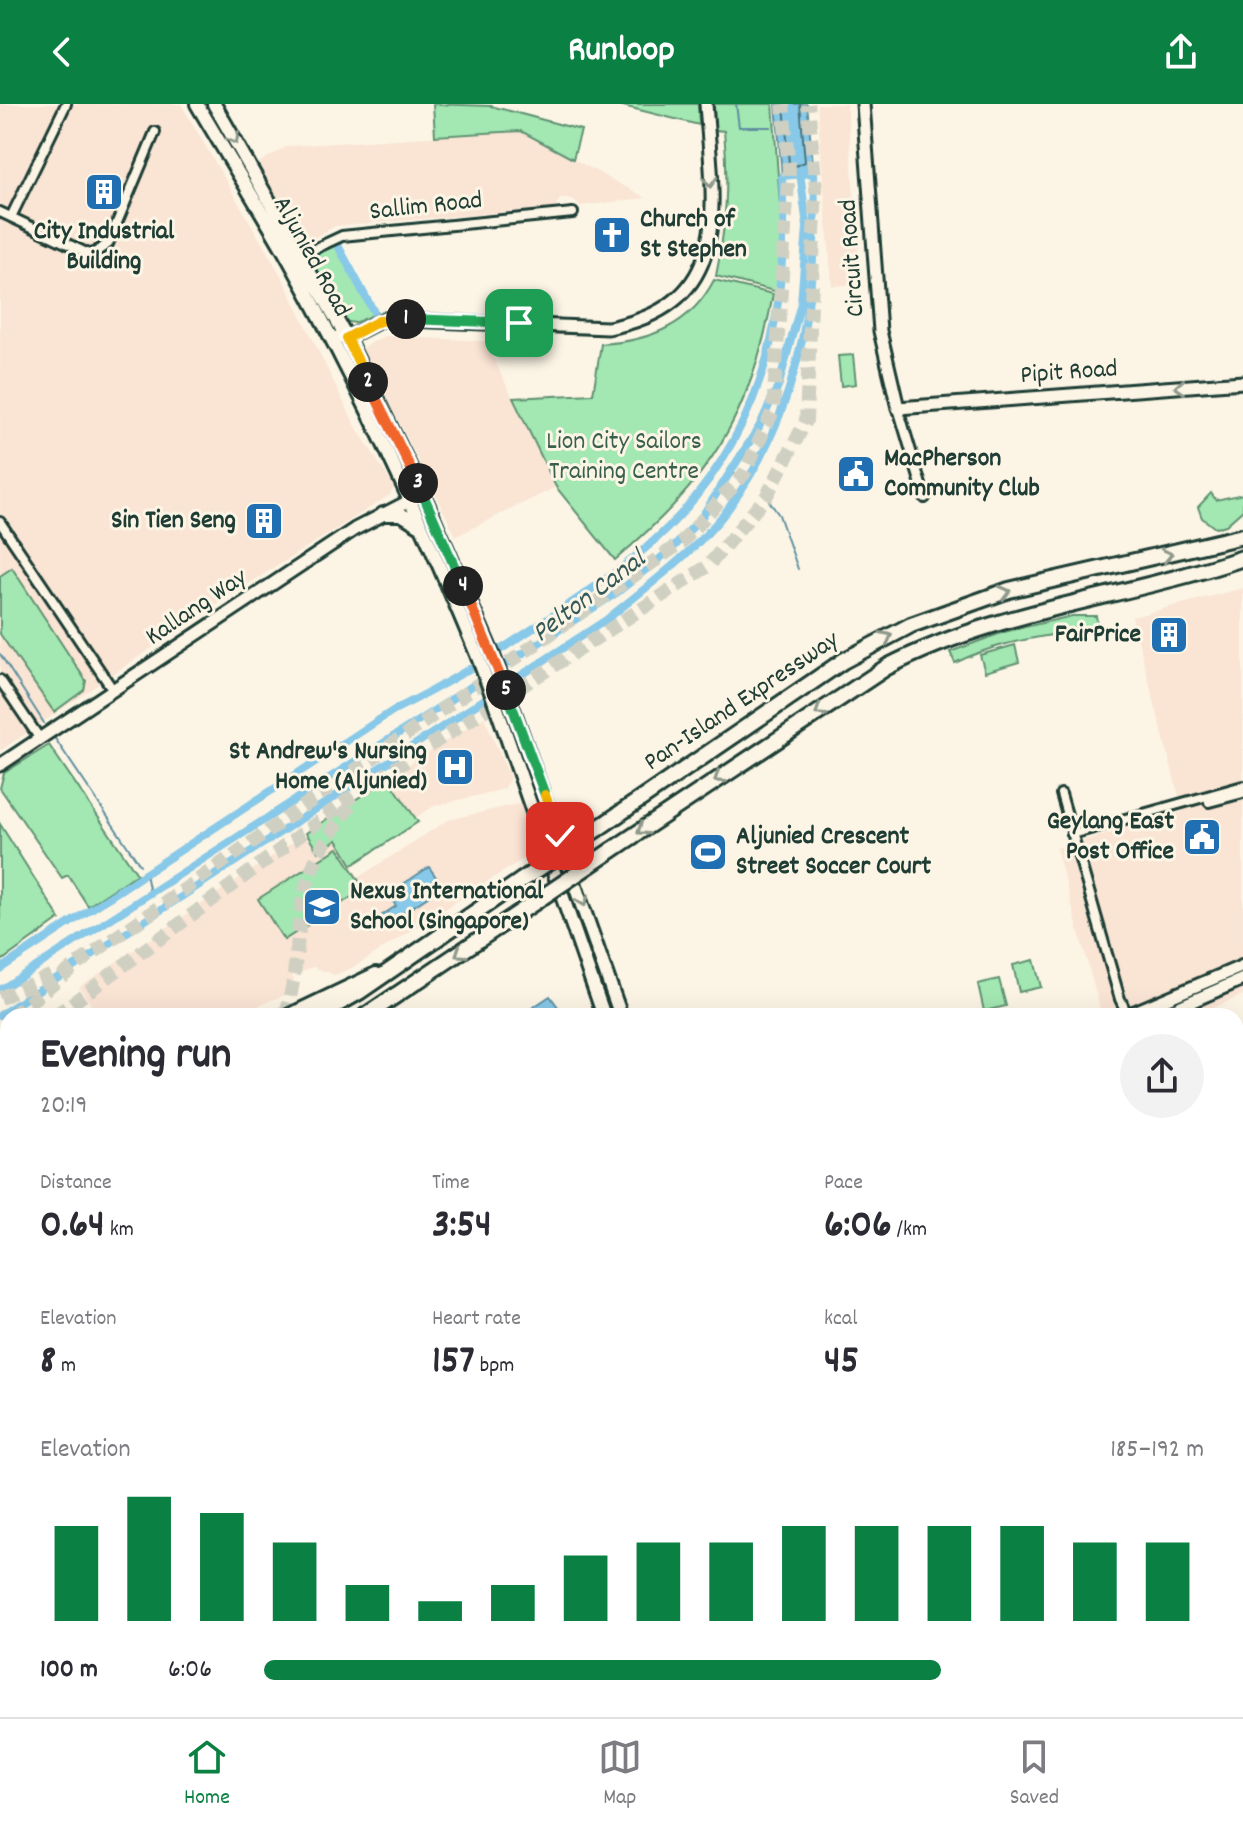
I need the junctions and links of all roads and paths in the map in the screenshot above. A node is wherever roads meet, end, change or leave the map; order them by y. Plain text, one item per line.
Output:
1 (66, 104) edge
2 (706, 104) edge
3 (863, 104) edge
4 (206, 107) edge
5 (155, 132) dead end
6 (0, 212) edge
7 (573, 213) dead end
8 (11, 217) junction
9 (295, 258) junction
10 (328, 333) junction
11 (347, 338) junction
12 (1243, 382) edge
13 (898, 408) junction
14 (423, 494) junction
15 (925, 498) dead end
16 (410, 501) junction
17 (383, 514) junction
18 (0, 522) edge
19 (421, 527) junction
20 (1240, 535) edge
21 (1243, 560) edge
22 (0, 680) edge
23 (113, 690) junction
24 (46, 735) junction
25 (0, 765) edge
26 (1243, 786) edge
27 (1243, 793) edge
28 (1061, 794) dead end
29 (1073, 836) junction
30 (1243, 966) edge
31 (1243, 979) edge
32 (352, 990) junction
33 (309, 1008) edge
34 (328, 1008) edge
35 (378, 1008) edge
36 (601, 1008) edge
37 (618, 1008) edge
38 (1123, 1008) edge
39 (1144, 1008) edge
40 (1176, 1008) edge

1 - 8 street
2 -> 11 street
3 - 13 street, Circuit Road
4 - 9 main road, Aljunied Road
5 - 8 street
6 - 8 street
7 - 9 street, Sallim Road
9 - 10 main road, Aljunied Road
9 - 11 main road, Aljunied Road
10 - 11 street
10 - 16 main road, Aljunied Road
11 - 14 main road, Aljunied Road
12 -> 13 street, Pipit Road
13 - 15 street
14 - 16 street, Kallang Way
14 -> 37 main road, Aljunied Road, bridge
16 - 17 street, Kallang Way
16 - 19 main road, Aljunied Road
17 - 19 main road
17 - 23 street, Kallang Way
18 - 23 street
19 - 36 main road, Aljunied Road, bridge
32 -> 20 highway, Pan-Island Expressway, bridge
21 -> 35 highway, Pan-Island Expressway, bridge
22 - 24 street
23 - 24 street, Kallang Way
24 - 25 street, Kallang Way
26 - 29 street
27 - 29 street
28 - 29 street
29 - 38 street
30 - 39 street
31 - 40 street
32 - 33 highway
32 - 34 highway

